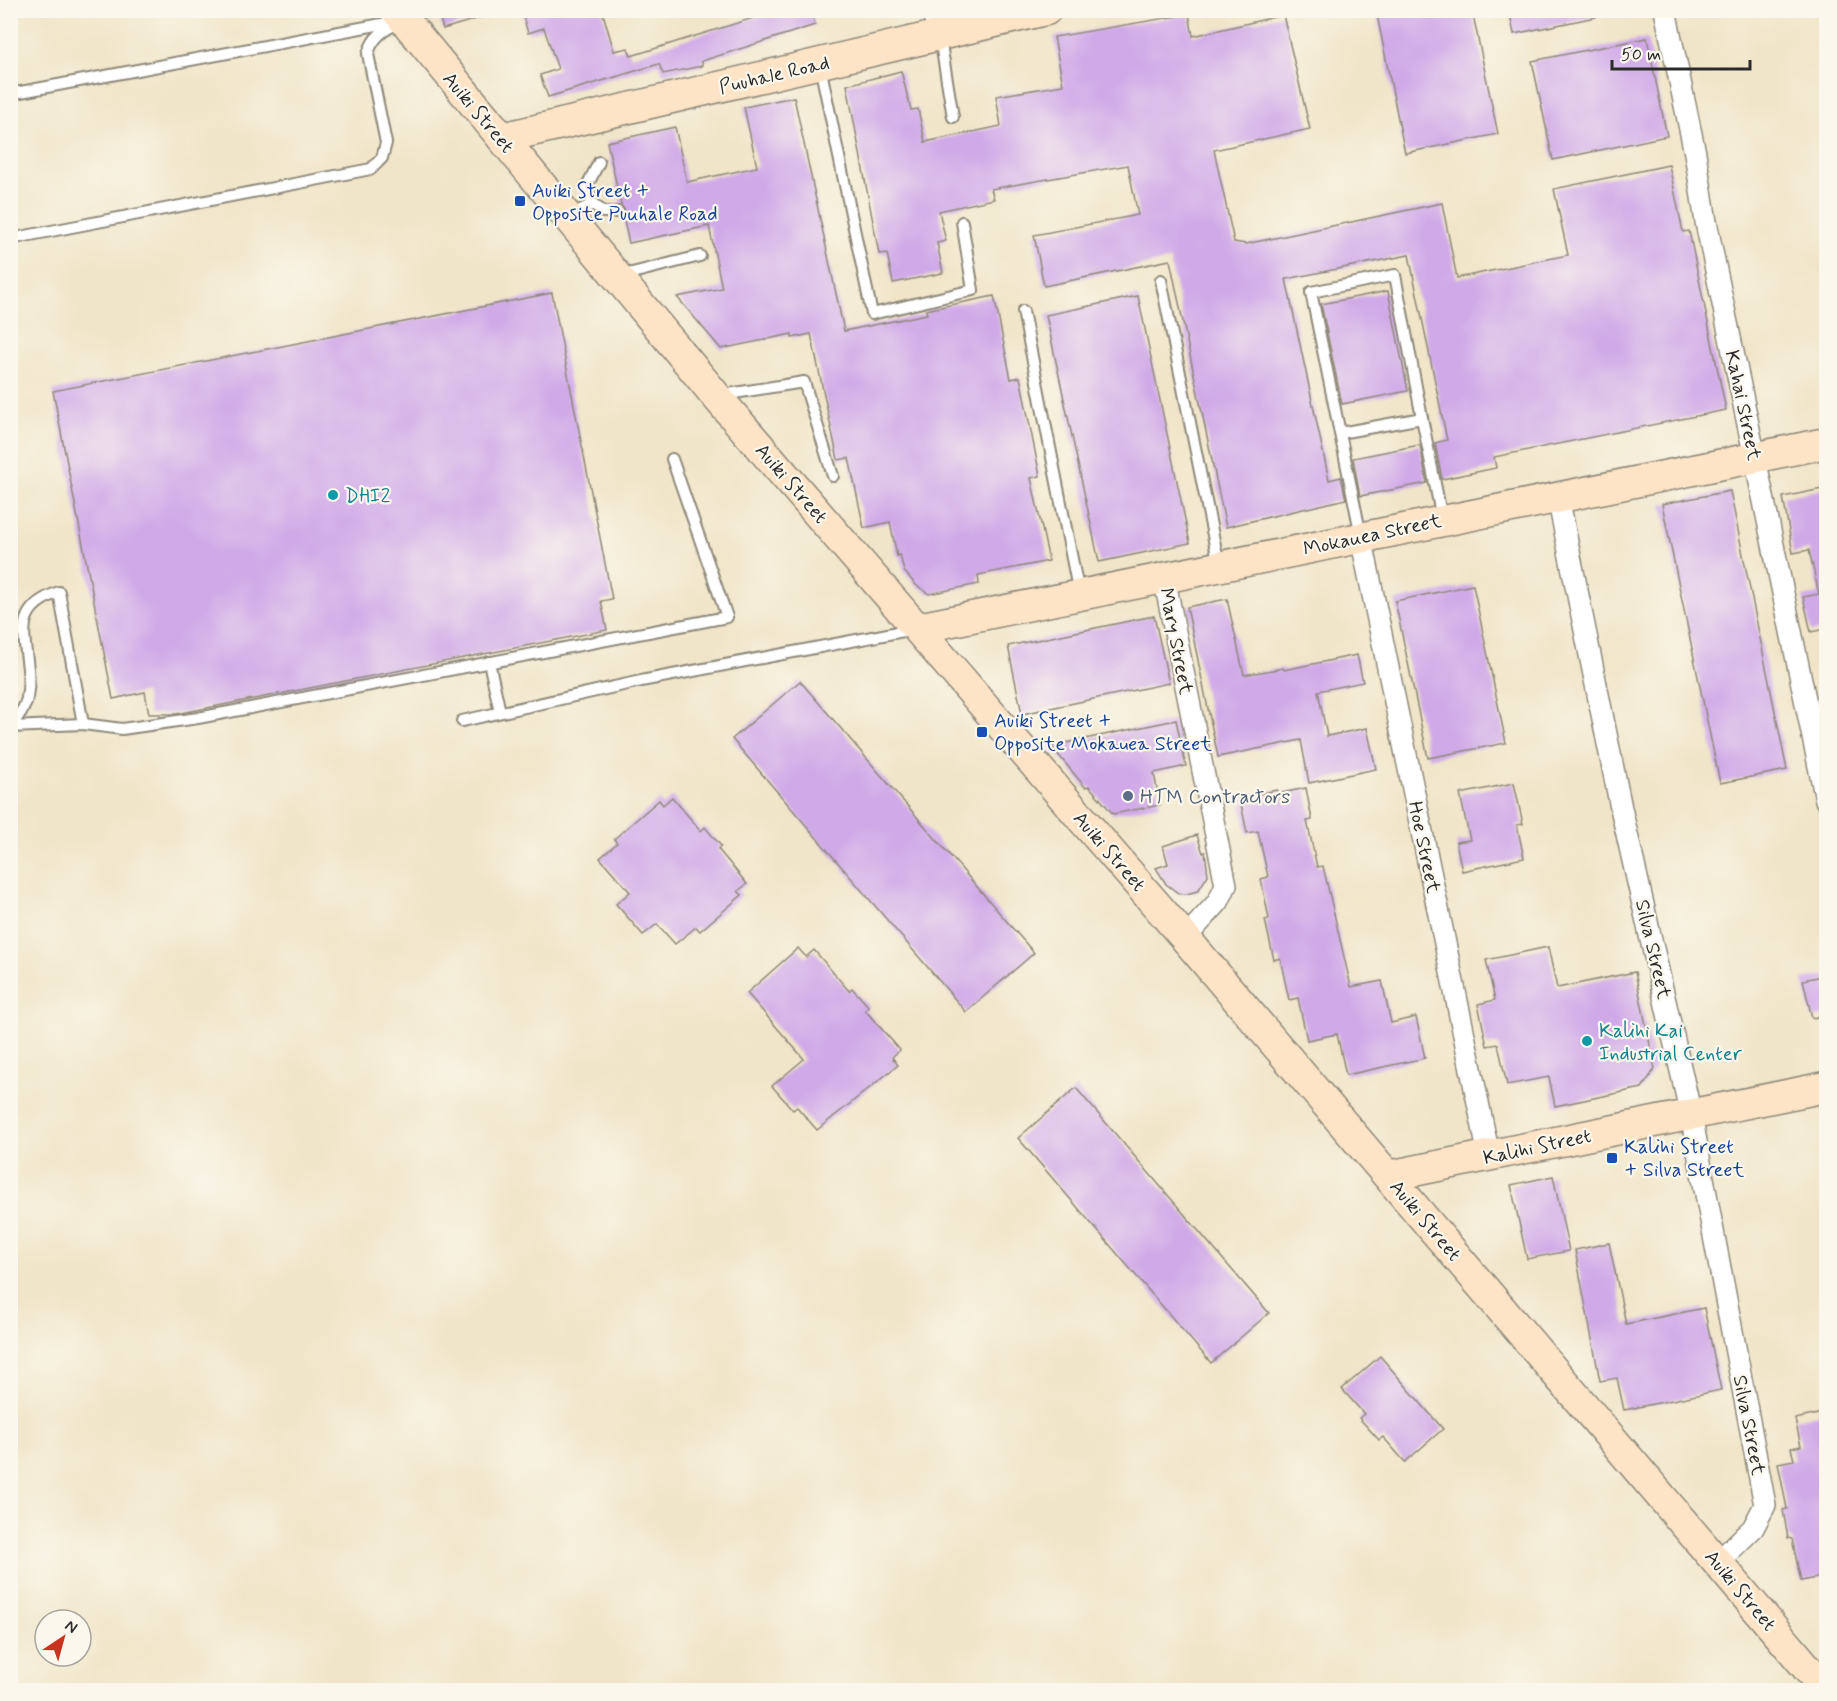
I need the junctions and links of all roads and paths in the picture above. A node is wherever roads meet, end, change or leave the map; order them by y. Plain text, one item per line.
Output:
1 (1046, 10) edge
2 (1665, 10) edge
3 (399, 15) edge
4 (936, 23) edge
5 (819, 63) junction
6 (10, 93) edge
7 (953, 117) dead end
8 (502, 138) junction
9 (599, 162) dead end
10 (580, 211) junction
11 (618, 212) dead end
12 (962, 222) dead end
13 (10, 239) edge
14 (700, 256) dead end
15 (616, 277) junction
16 (1161, 280) dead end
17 (1023, 311) dead end
18 (716, 396) junction
19 (1422, 418) junction
20 (1340, 433) junction
21 (1827, 443) edge
22 (1756, 456) junction
23 (672, 459) dead end
24 (833, 476) dead end
25 (1558, 497) junction
26 (1442, 519) junction
27 (1361, 537) junction
28 (1219, 566) junction
29 (1164, 578) junction
30 (1080, 595) junction
31 (918, 628) junction
32 (489, 662) junction
33 (500, 712) junction
34 (462, 721) dead end
35 (82, 724) junction
36 (11, 727) edge
37 (1827, 800) edge
38 (1185, 938) junction
39 (1827, 1087) edge
40 (1691, 1115) junction
41 (1489, 1156) junction
42 (1389, 1176) junction
43 (1718, 1562) junction
44 (1826, 1690) edge

1 - 4 street, Puuhale Road
2 - 22 street, Kahai Street
3 - 6 lane
3 - 8 street, Auiki Street
3 - 13 lane
4 - 5 street, Puuhale Road
4 - 7 lane
5 - 8 street, Puuhale Road
5 - 12 lane
8 - 10 street, Auiki Street
9 - 10 lane
10 - 11 lane
10 - 15 street, Auiki Street
14 - 15 lane
15 - 18 street, Auiki Street
16 - 28 lane
17 - 30 lane
18 - 24 lane
18 - 31 street, Auiki Street
19 - 20 lane
19 - 20 lane
19 - 26 lane
20 - 27 lane
21 - 22 street, Mokauea Street
22 - 25 street, Mokauea Street
22 - 37 street, Kahai Street
23 - 32 lane
25 - 26 street, Mokauea Street
25 - 40 street, Silva Street
26 - 27 street, Mokauea Street
27 - 28 street, Mokauea Street
27 - 41 street, Hoe Street
28 - 29 street, Mokauea Street
29 - 30 street, Mokauea Street
29 - 38 street, Mary Street
30 - 31 street, Mokauea Street
31 - 33 lane
31 - 38 street, Auiki Street
32 - 33 lane
32 - 35 lane
33 - 34 lane
35 - 36 lane
35 - 36 lane
38 - 42 street, Auiki Street
39 - 40 street, Kalihi Street
40 - 41 street, Kalihi Street
40 - 43 street, Silva Street
41 - 42 street, Kalihi Street
42 - 43 street, Auiki Street
43 - 44 street, Auiki Street

